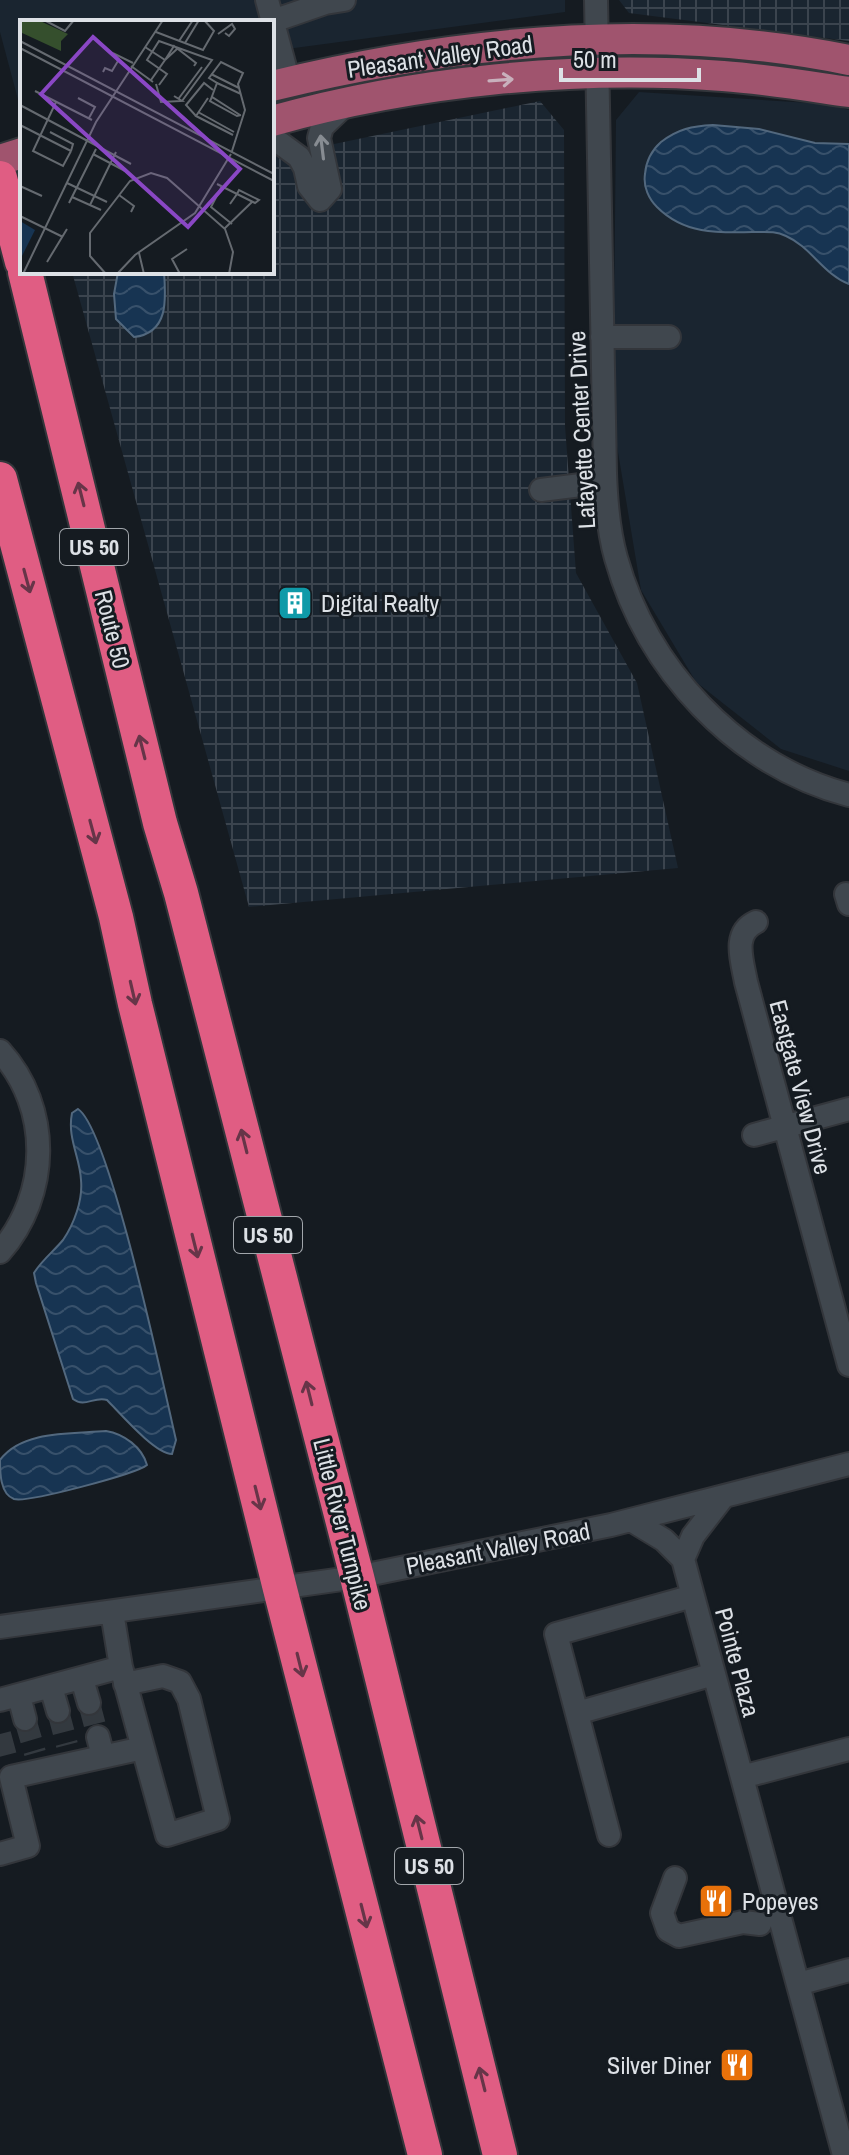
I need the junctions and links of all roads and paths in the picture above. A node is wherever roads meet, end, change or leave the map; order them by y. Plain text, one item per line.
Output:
1 (344, 0) edge
2 (596, 0) edge
3 (270, 11) edge
4 (597, 39) junction
5 (274, 40) edge
6 (849, 60) edge
7 (598, 75) junction
8 (280, 84) edge
9 (849, 92) edge
10 (349, 101) junction
11 (274, 120) edge
12 (274, 142) edge
13 (20, 156) edge
14 (5, 180) edge
15 (20, 252) edge
16 (25, 274) edge
17 (602, 337) junction
18 (669, 337) dead end
19 (0, 479) edge
20 (605, 482) junction
21 (541, 490) dead end
22 (849, 795) edge
23 (181, 893) joint
24 (756, 922) dead end
25 (0, 1051) edge
26 (849, 1109) edge
27 (785, 1127) junction
28 (754, 1135) dead end
29 (0, 1252) edge
30 (849, 1365) edge
31 (849, 1464) edge
32 (724, 1497) junction
33 (631, 1520) junction
34 (683, 1559) junction
35 (357, 1577) junction
36 (280, 1589) junction
37 (693, 1596) junction
38 (112, 1612) junction
39 (0, 1627) edge
40 (714, 1674) junction
41 (123, 1676) junction
42 (82, 1679) junction
43 (51, 1687) junction
44 (9, 1698) edge
45 (89, 1703) tunnel mouth
46 (58, 1711) tunnel mouth
47 (577, 1713) junction
48 (25, 1719) tunnel mouth
49 (143, 1748) junction
50 (849, 1749) edge
51 (6, 1772) edge
52 (742, 1777) junction
53 (609, 1835) dead end
54 (0, 1854) edge
55 (666, 1880) dead end
56 (760, 1924) dead end
57 (849, 1970) edge
58 (798, 1984) junction
59 (425, 2155) edge
60 (500, 2155) edge
61 (844, 2155) edge

1 - 3 street
2 - 4 street, Lafayette Center Drive
4 - 6 main road, Pleasant Valley Road
4 - 7 street, Lafayette Center Drive
4 - 8 main road, Pleasant Valley Road
5 - 8 street
7 - 9 main road, Pleasant Valley Road
10 -> 7 main road, Pleasant Valley Road
7 - 17 street, Lafayette Center Drive
10 - 11 main road, Pleasant Valley Road
12 -> 10 street
13 - 14 main road
14 - 15 highway
23 -> 16 highway, Route 50 / US 50
17 - 18 street
17 - 20 street, Lafayette Center Drive
19 -> 36 highway, US 50
20 - 21 street
20 - 22 street, Lafayette Center Drive
35 -> 23 highway, Little River Turnpike / US 50
24 - 27 street, Eastgate View Drive
25 - 29 street
26 - 27 street
27 - 28 street
27 - 30 street, Eastgate View Drive
31 - 32 street, Pleasant Valley Road
32 - 33 street, Pleasant Valley Road
32 - 34 street
33 - 34 street
33 - 35 street, Pleasant Valley Road
34 - 37 street, Pointe Plaza
35 - 36 street, Pleasant Valley Road
60 -> 35 highway, Little River Turnpike / US 50
36 - 38 street, Pleasant Valley Road
36 -> 59 highway, US 50
37 - 40 street, Pointe Plaza
37 - 47 street
38 - 39 street, Pleasant Valley Road
38 - 41 street
40 - 47 street
40 - 52 street, Pointe Plaza
41 - 42 street
41 - 49 street
41 - 49 street
42 - 43 street
42 - 45 street
43 - 44 street
43 - 46 street
44 - 48 street
47 - 53 street
49 - 51 street
50 - 52 street
51 - 54 street
52 - 58 street, Pointe Plaza
55 - 56 street
57 - 58 street
58 - 61 street, Pointe Plaza

